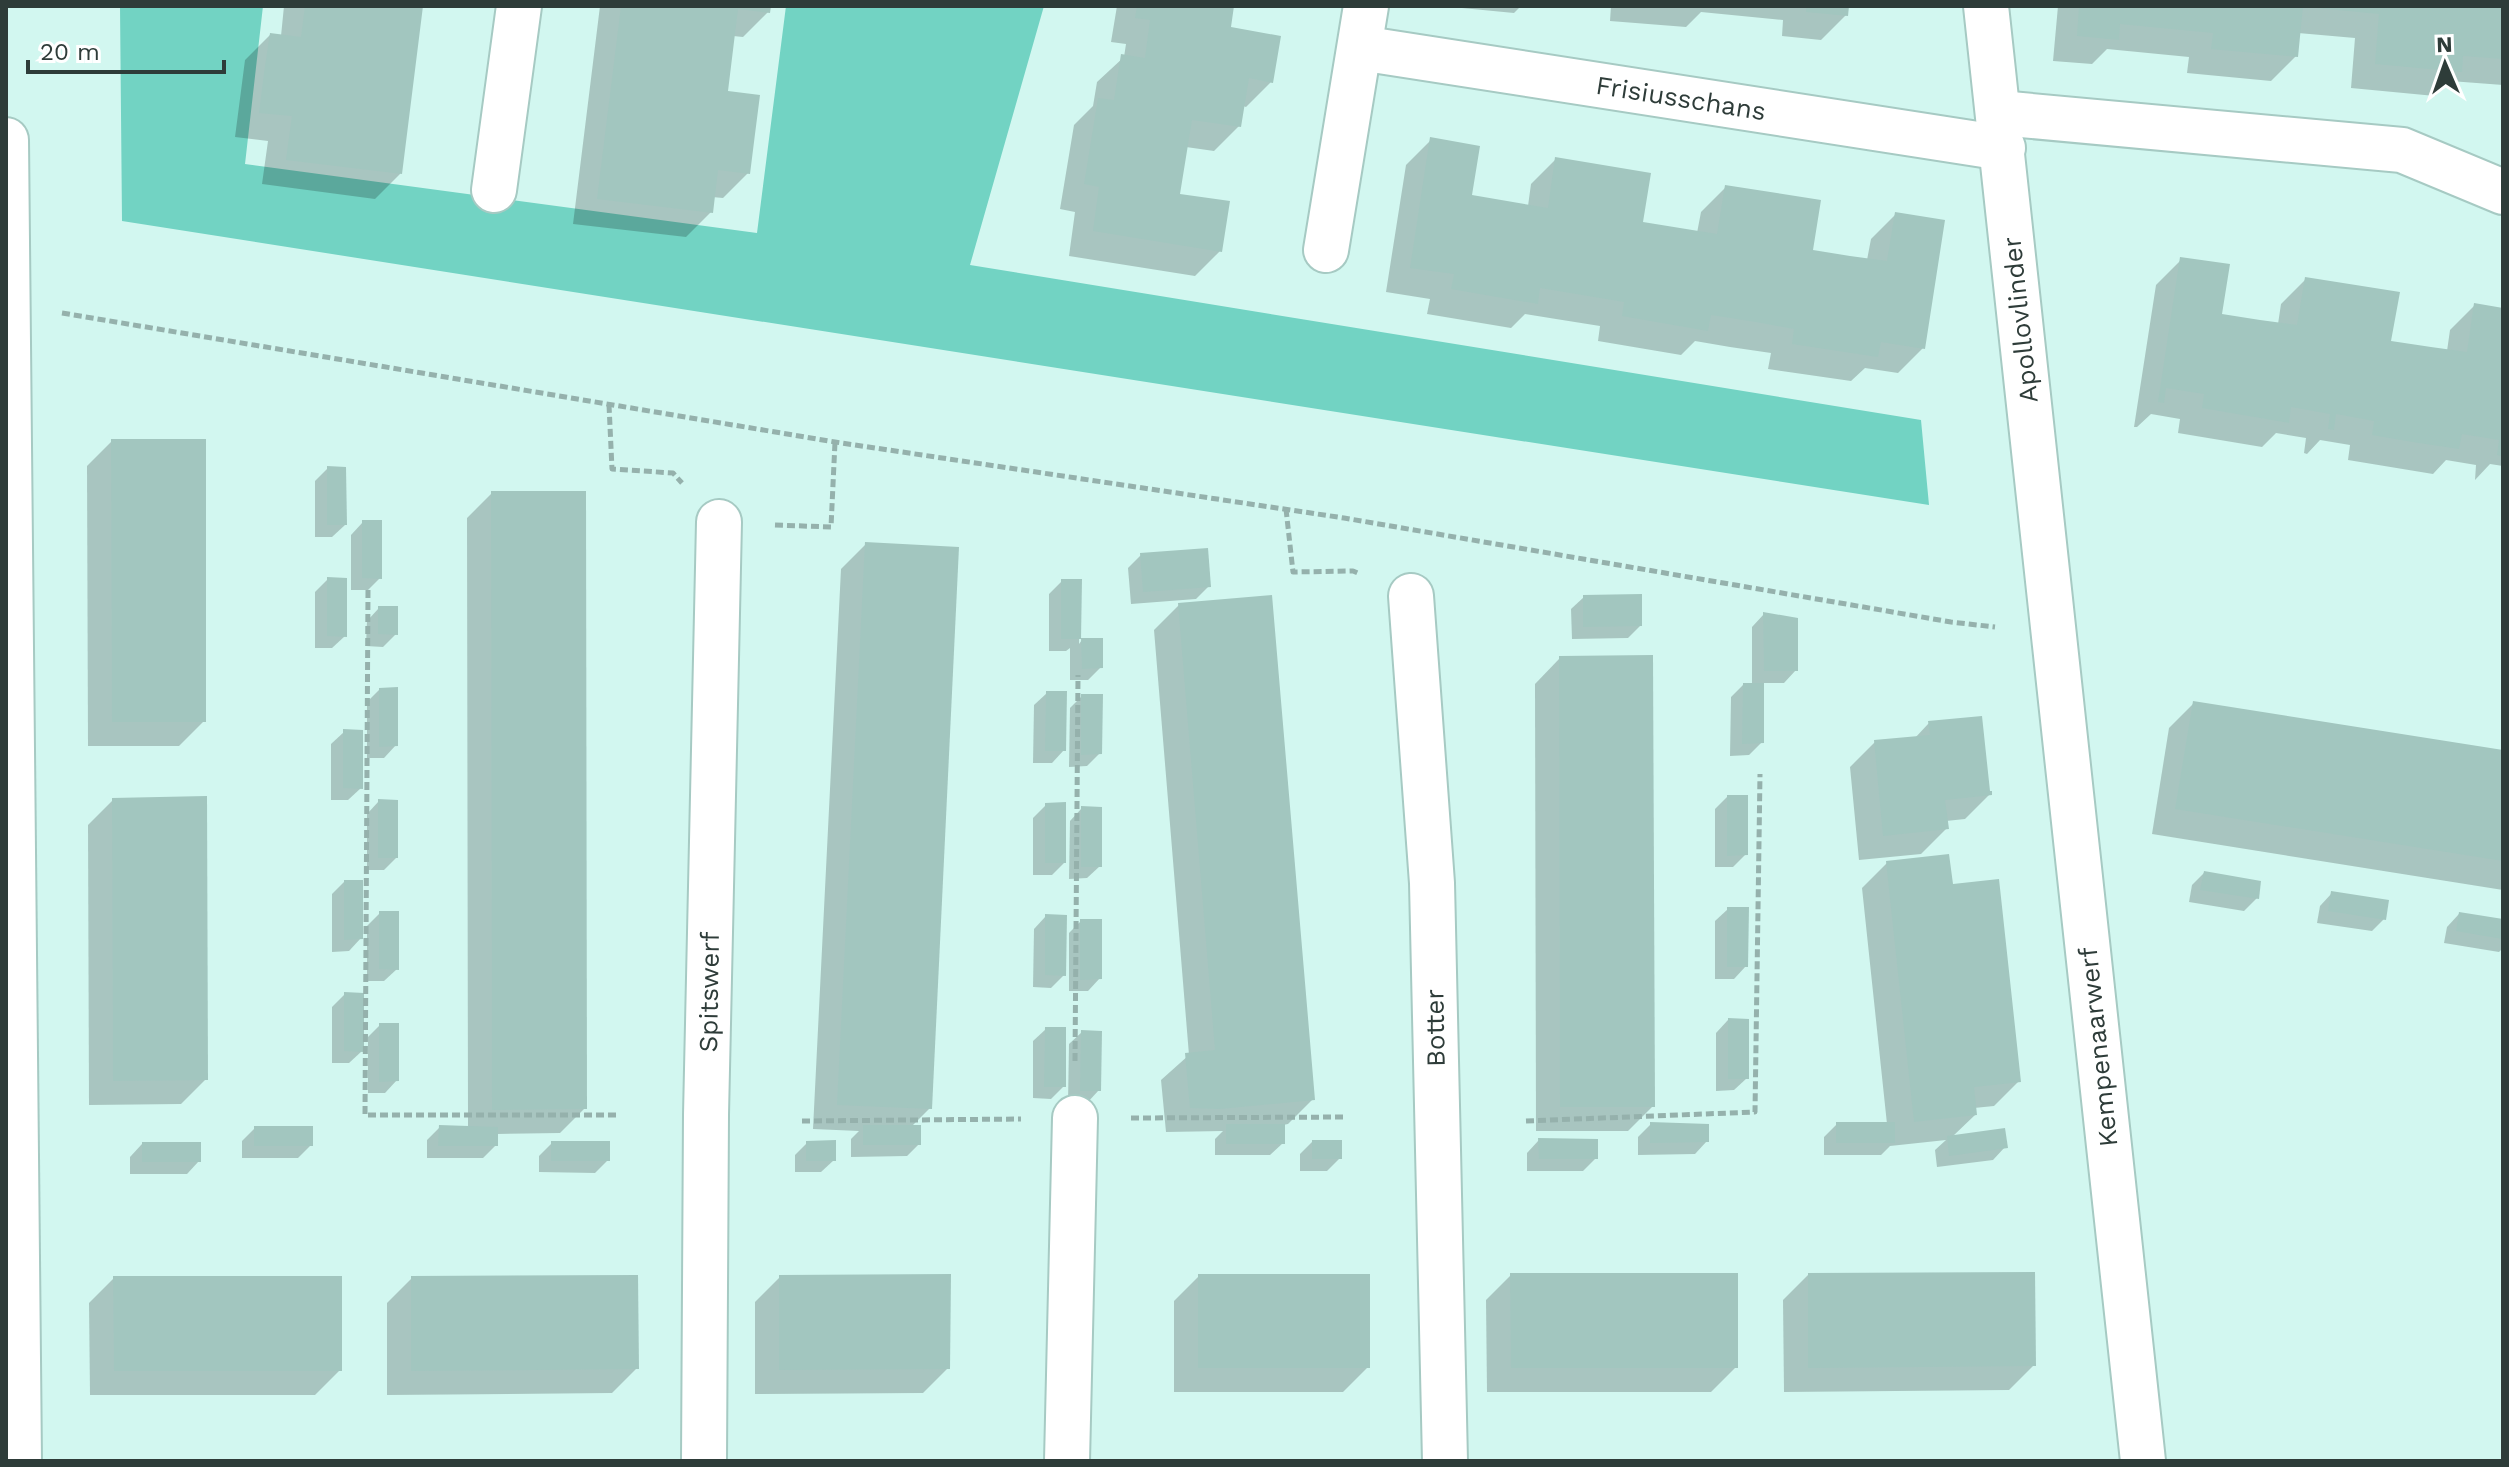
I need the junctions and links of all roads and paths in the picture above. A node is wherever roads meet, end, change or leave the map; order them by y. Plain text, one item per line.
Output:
1 (519, 6) edge
2 (1366, 6) edge
3 (1986, 6) edge
4 (1360, 48) junction
5 (2001, 131) junction
6 (6, 140) edge
7 (494, 190) dead end
8 (2503, 192) edge
9 (1326, 250) dead end
10 (8, 304) edge
11 (7, 357) edge
12 (1286, 509) junction
13 (719, 522) dead end
14 (368, 590) dead end
15 (1411, 596) joint
16 (2052, 634) junction
17 (1078, 675) dead end
18 (1760, 774) dead end
19 (616, 1115) dead end
20 (1075, 1118) joint
21 (1526, 1121) dead end
22 (19, 1461) edge
23 (704, 1461) edge
24 (1067, 1461) edge
25 (1445, 1461) edge
26 (2143, 1461) edge

1 - 7 street
2 - 4 street
3 - 5 street, Apollovlinder
4 - 5 street, Frisiusschans
4 - 9 street
5 - 8 street, Frisiusschans
5 - 16 street, Apollovlinder
6 - 10 street
10 - 11 street
10 - 12 path
11 - 22 street
12 - 15 path
12 - 16 path
13 - 23 street, Spitswerf
14 - 19 path
15 - 25 street, Botter
16 - 26 street, Kempenaarwerf
17 - 20 path
18 - 21 path
20 - 24 street

